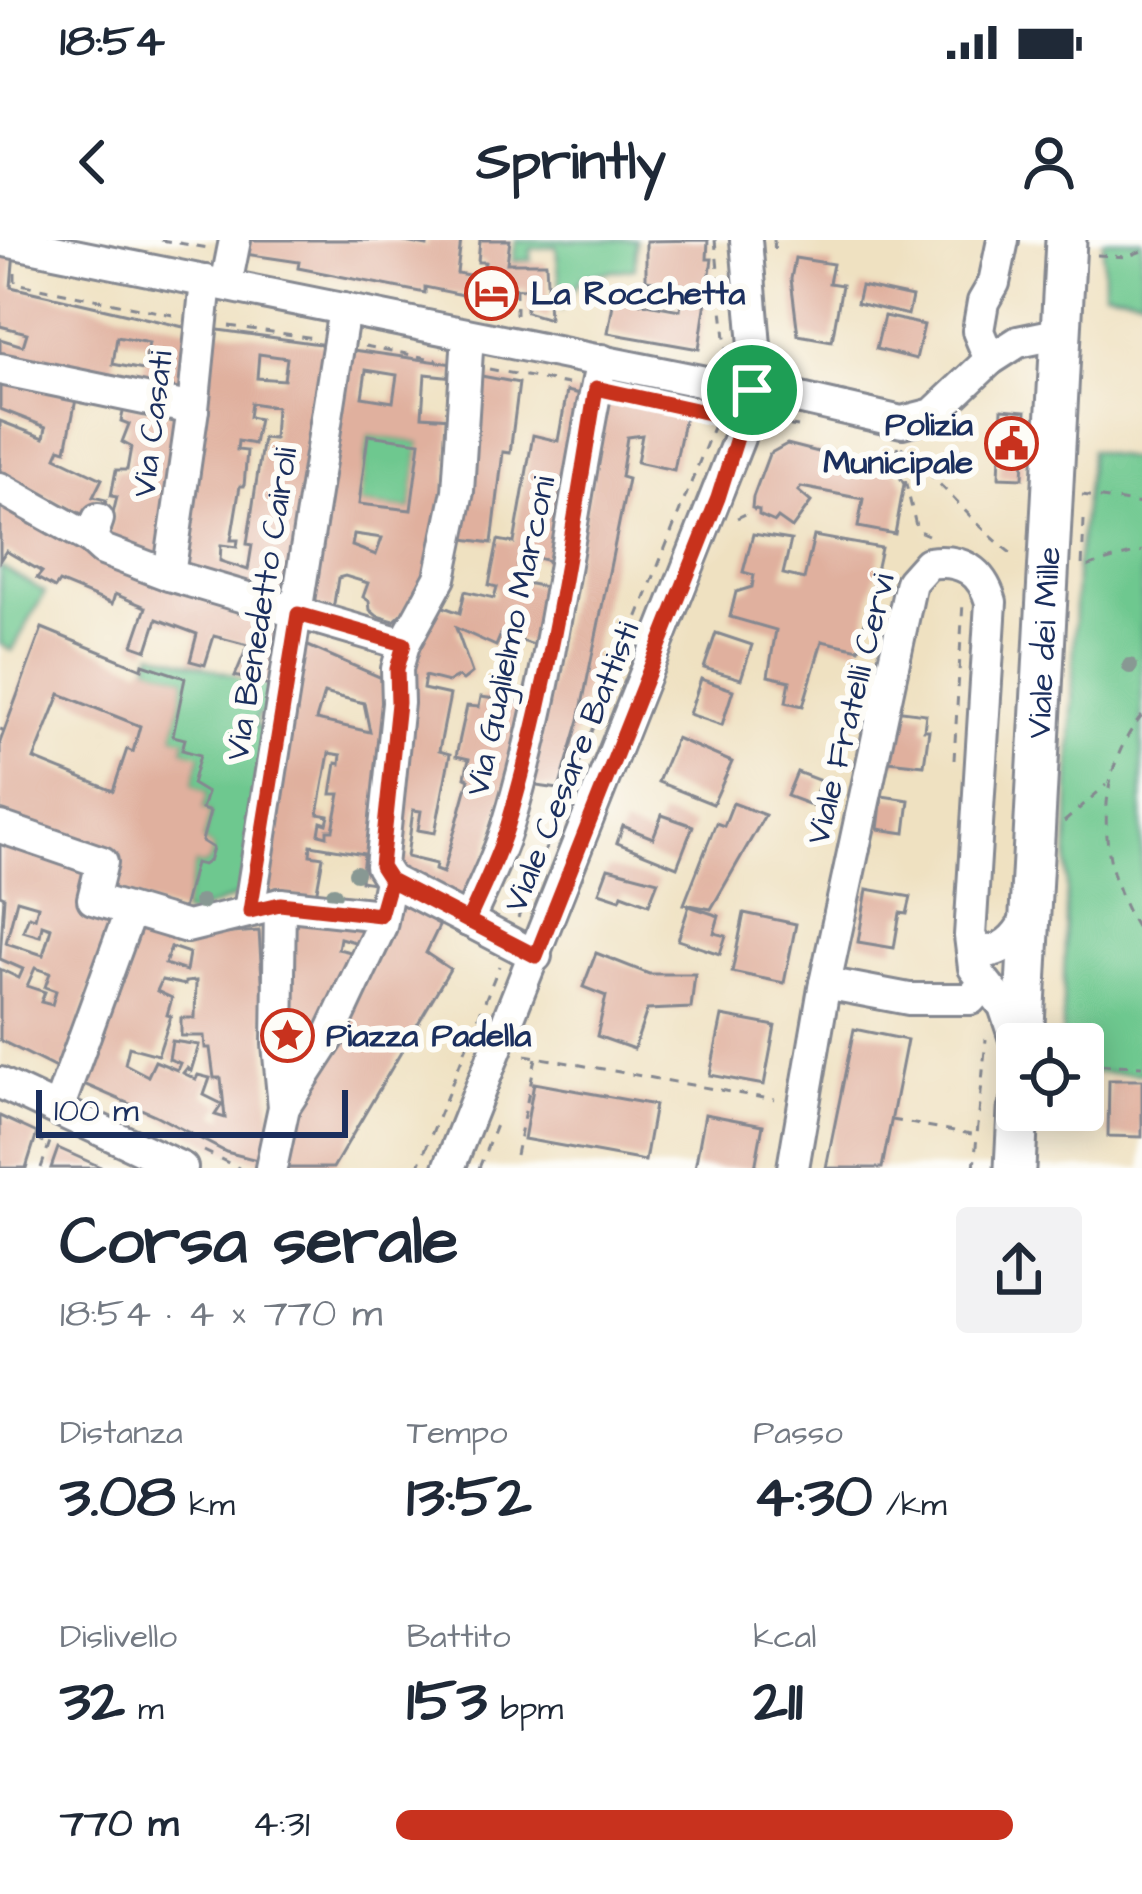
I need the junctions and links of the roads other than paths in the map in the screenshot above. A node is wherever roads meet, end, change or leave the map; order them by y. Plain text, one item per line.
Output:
1 (746, 240) edge
2 (1003, 240) edge
3 (217, 245) edge
4 (1078, 248) edge
5 (111, 252) edge
6 (8, 253) edge
7 (216, 283) junction
8 (344, 309) junction
9 (1062, 333) junction
10 (467, 350) junction
11 (990, 360) junction
12 (0, 369) edge
13 (599, 374) junction
14 (732, 397) junction
15 (193, 410) junction
16 (0, 488) edge
17 (169, 575) junction
18 (298, 614) junction
19 (404, 644) junction
20 (0, 827) edge
21 (390, 880) junction
22 (280, 904) junction
23 (1030, 910) junction
24 (250, 911) junction
25 (130, 912) junction
26 (380, 915) junction
27 (468, 921) junction
28 (973, 941) junction
29 (522, 949) junction
30 (825, 983) junction
31 (983, 984) junction
32 (1011, 1023) edge
33 (1020, 1023) edge
34 (1022, 1023) edge
35 (278, 1044) junction
36 (317, 1059) junction
37 (0, 1083) edge
38 (284, 1106) junction
39 (60, 1110) junction
40 (1017, 1131) edge
41 (182, 1168) edge
42 (271, 1168) edge
43 (449, 1168) edge
44 (793, 1168) edge
45 (1015, 1168) edge

1 - 14 street, Viale Cesare Battisti
2 - 11 street
3 - 7 street, Via Casati
4 - 9 main road, Viale dei Mille
5 - 6 street
5 - 7 street
7 - 8 street
7 - 15 street, Via Casati
8 - 10 street
8 - 18 street, Via Benedetto Cairoli
9 - 11 street
9 - 23 main road, Viale dei Mille
10 - 13 street
10 - 19 street
11 - 14 street
12 - 15 street
13 - 14 street
13 - 27 street, Via Guglielmo Marconi
14 - 29 street, Viale Cesare Battisti
15 - 17 street, Via Casati
16 - 17 street
17 - 18 street
18 - 19 street
18 - 24 street, Via Benedetto Cairoli
19 - 21 street
20 - 25 street
21 - 26 street
21 - 27 street
22 - 24 street
22 - 26 street
22 - 35 street
23 - 28 street
23 - 34 main road, Viale dei Mille
24 - 25 street
25 - 39 street
26 - 36 street
27 - 29 street
28 - 30 street, Viale Fratelli Cervi
28 - 31 street, Viale Fratelli Cervi
28 - 33 street
29 - 43 street, Viale Cesare Battisti
30 - 31 street
30 - 44 street, Viale Fratelli Cervi
31 - 32 street, Viale Fratelli Cervi
35 - 36 street
35 - 38 street
36 - 38 street
37 - 39 street
38 - 42 street
39 - 41 street
40 - 45 main road

